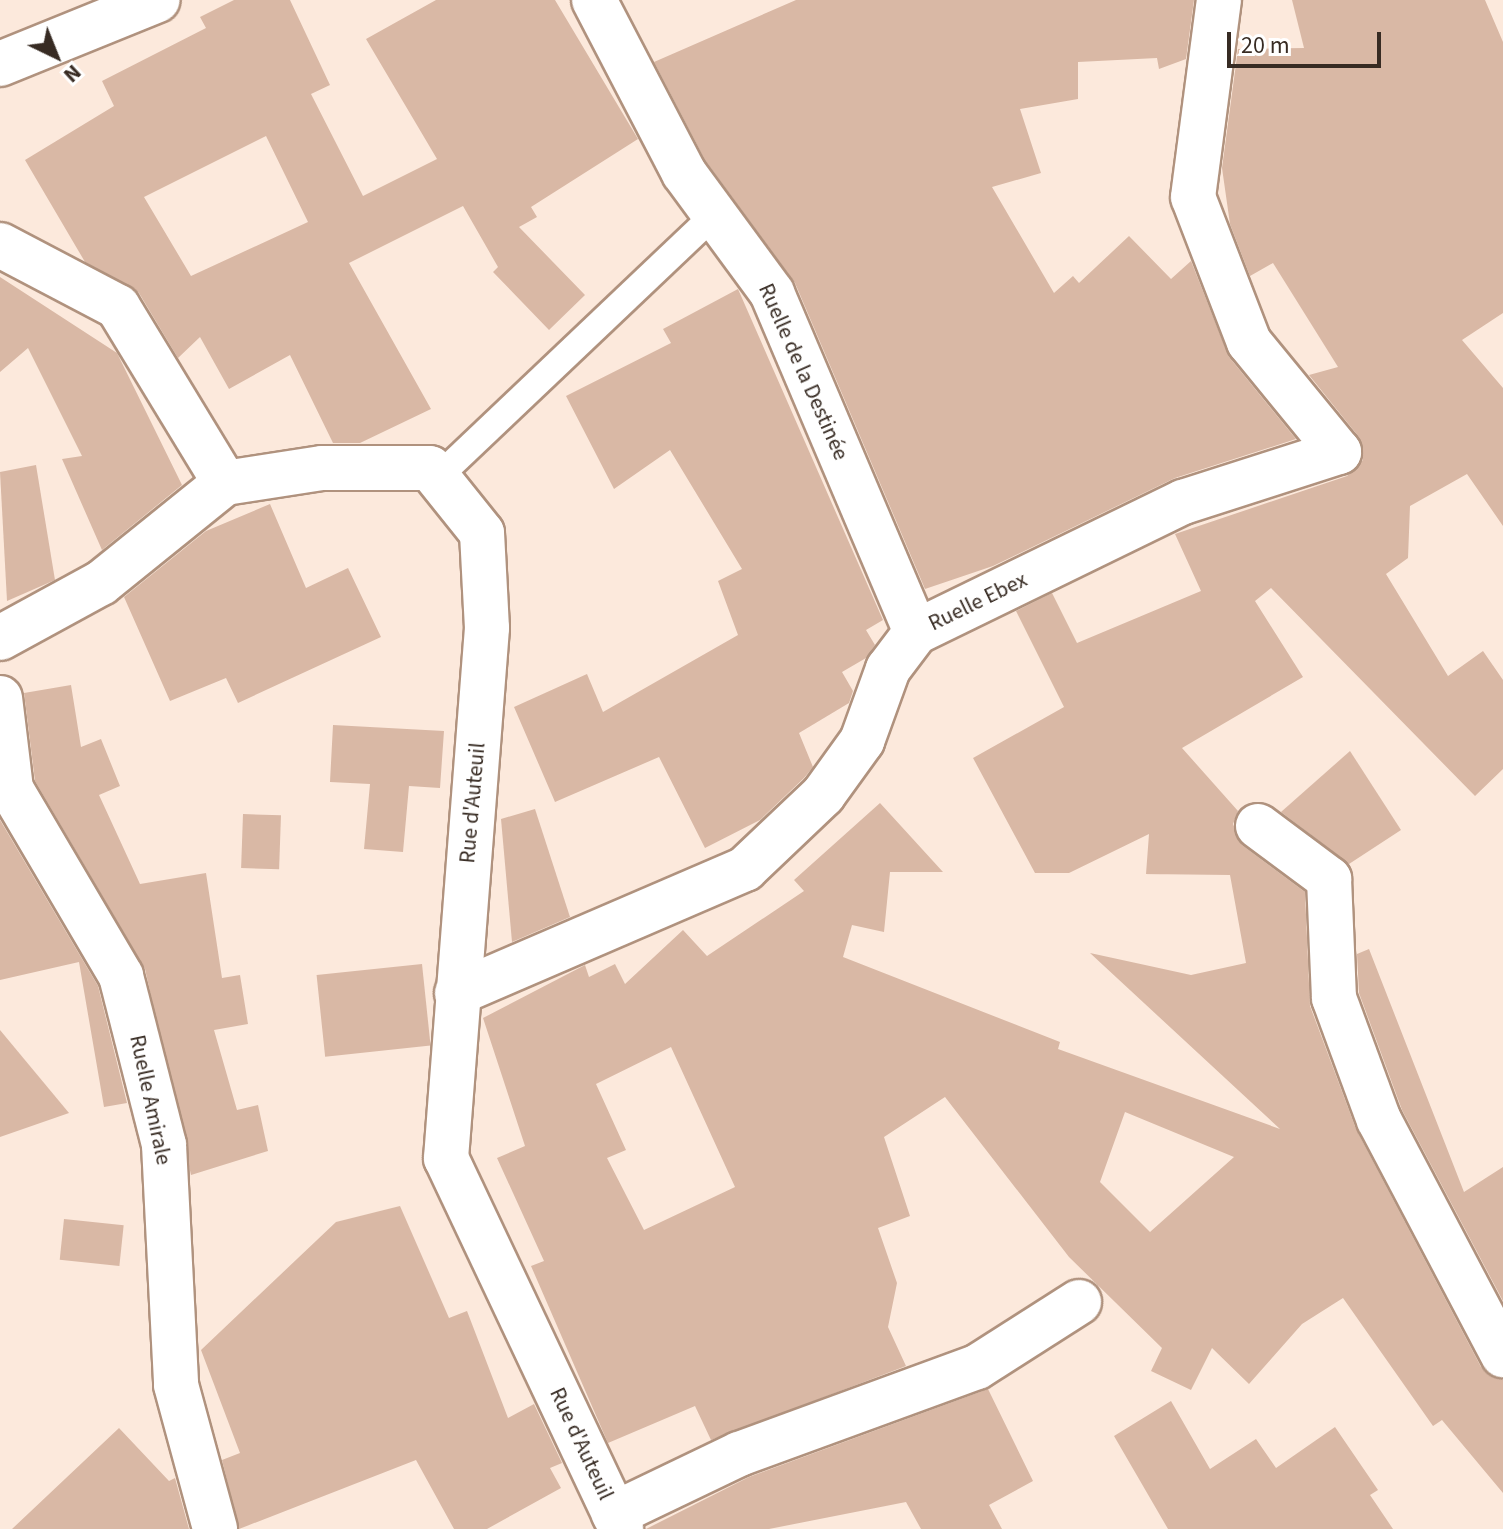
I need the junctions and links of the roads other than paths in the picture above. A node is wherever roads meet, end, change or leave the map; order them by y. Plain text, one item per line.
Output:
1 (158, 0) edge
2 (594, 0) edge
3 (1219, 0) edge
4 (0, 64) edge
5 (714, 215) junction
6 (0, 245) edge
7 (438, 477) junction
8 (225, 483) junction
9 (916, 632) junction
10 (0, 638) edge
11 (0, 698) edge
12 (1258, 826) dead end
13 (457, 993) junction
14 (1079, 1302) dead end
15 (1503, 1355) edge
16 (618, 1521) edge
17 (215, 1529) edge

1 - 4 street
2 - 5 street, Ruelle de la Destinée
3 - 9 street, Ruelle Ebex
5 - 7 lane
5 - 9 street, Ruelle de la Destinée
6 - 8 street
7 - 8 street
7 - 13 street, Rue d'Auteuil
8 - 10 street
9 - 13 street, Ruelle Ebex
11 - 17 street, Ruelle Amirale
12 - 15 street
13 - 16 street, Rue d'Auteuil
14 - 16 street

